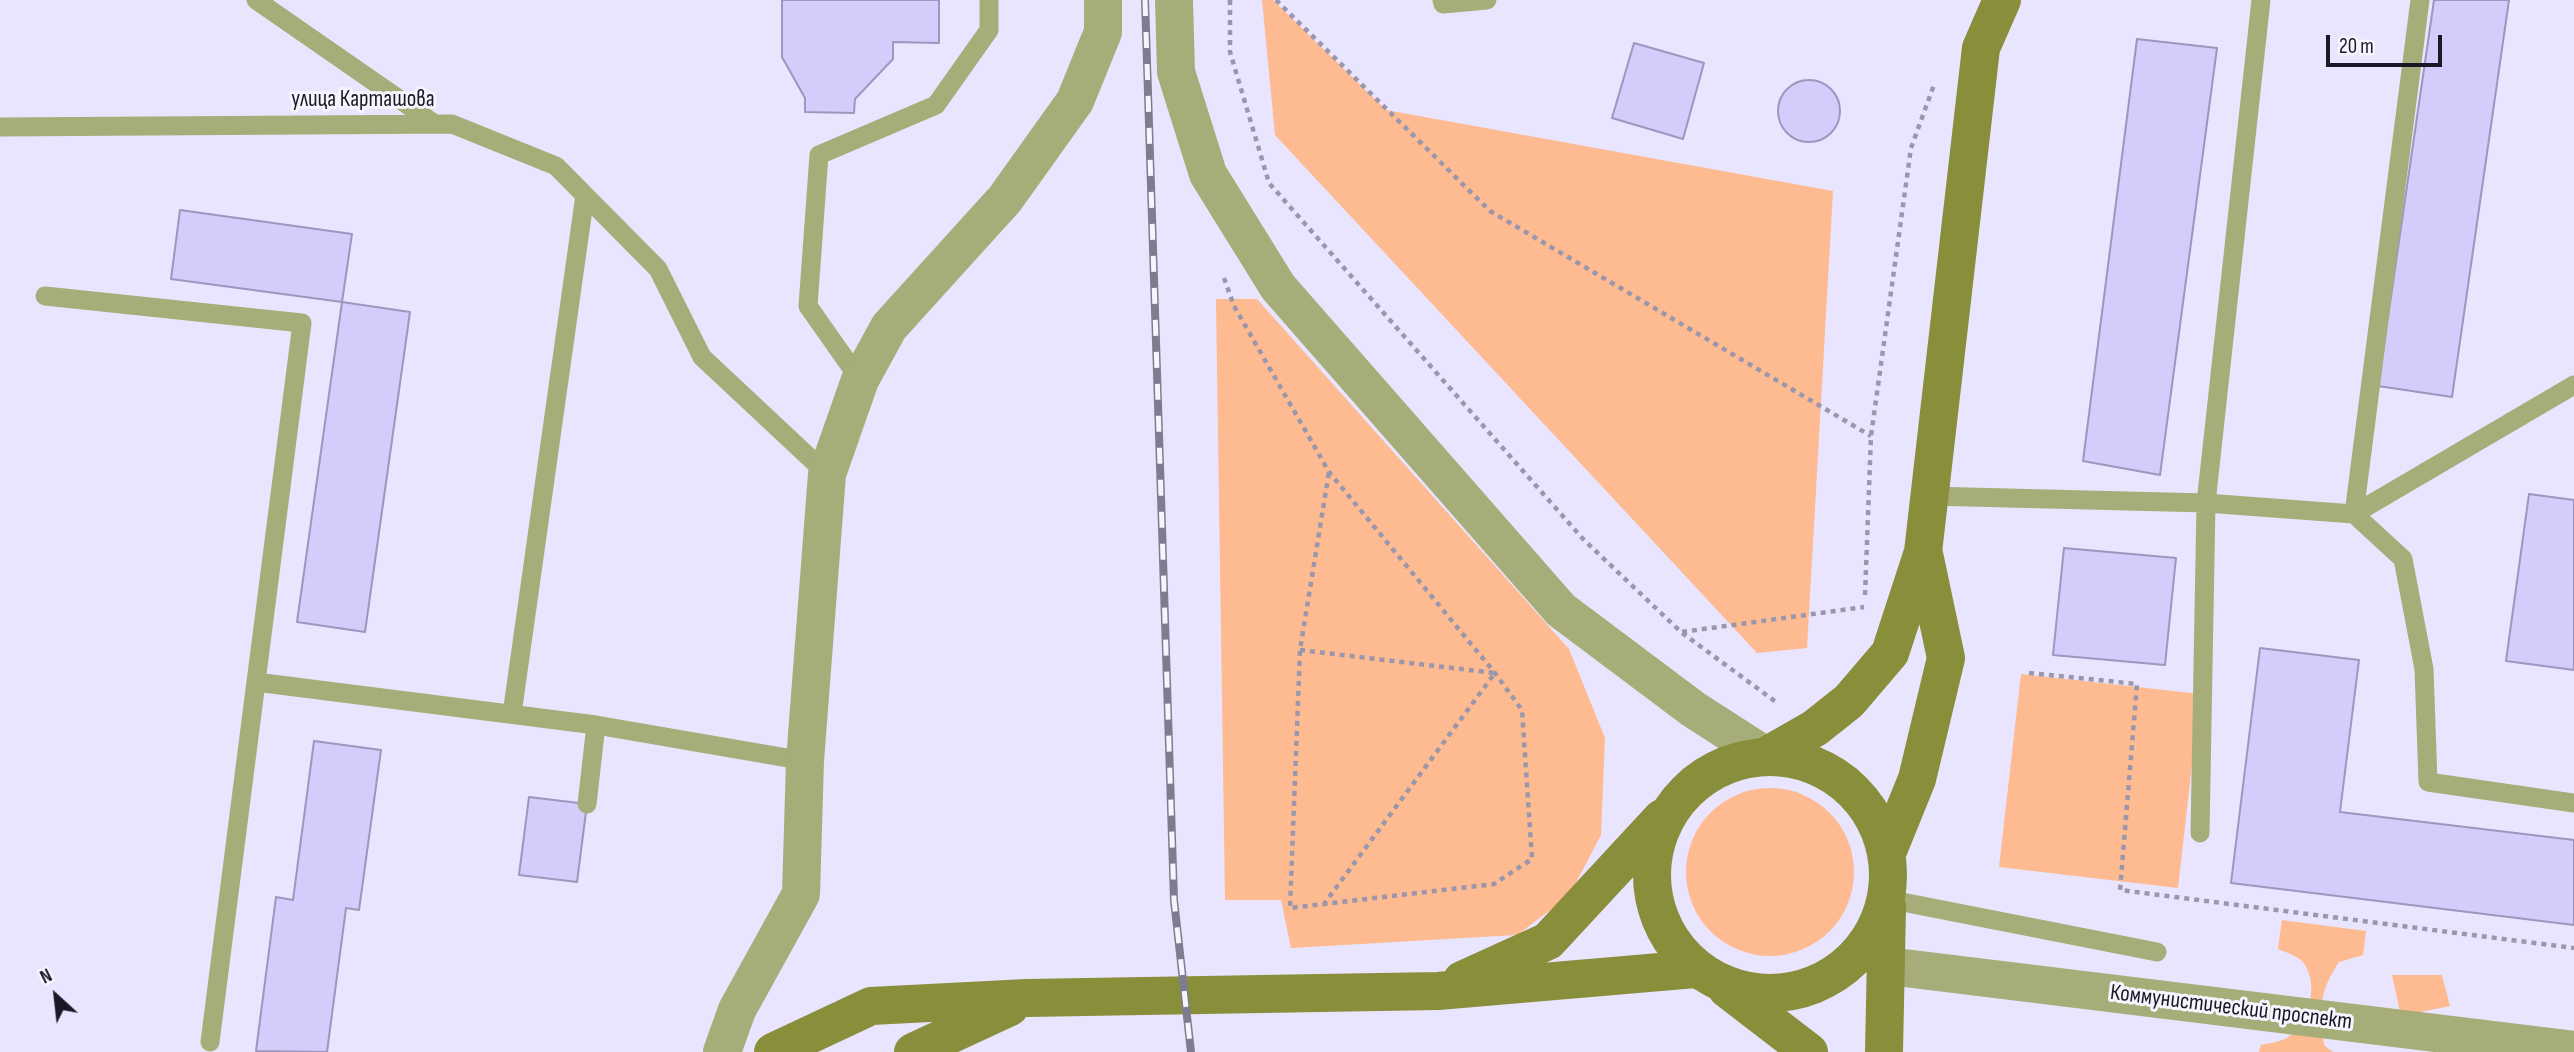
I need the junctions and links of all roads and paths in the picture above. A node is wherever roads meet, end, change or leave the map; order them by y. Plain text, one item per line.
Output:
1 (256, 0) edge
2 (989, 0) edge
3 (1103, 0) edge
4 (1174, 0) edge
5 (1230, 0) edge
6 (1276, 0) edge
7 (1442, 0) edge
8 (1487, 0) edge
9 (2002, 0) edge
10 (2261, 0) edge
11 (2420, 0) edge
12 (435, 124) junction
13 (0, 127) edge
14 (1911, 148) dead end
15 (585, 195) junction
16 (1220, 268) dead end
17 (45, 296) dead end
18 (860, 380) junction
19 (2574, 385) edge
20 (1871, 436) junction
21 (1329, 472) junction
22 (827, 474) junction
23 (1929, 496) junction
24 (2206, 503) junction
25 (2354, 514) junction
26 (1923, 552) junction
27 (1865, 607) junction
28 (1861, 617) dead end
29 (1681, 632) junction
30 (1300, 650) junction
31 (1495, 673) junction
32 (2029, 673) dead end
33 (256, 682) junction
34 (1788, 695) dead end
35 (512, 714) junction
36 (596, 725) junction
37 (1766, 756) junction
38 (805, 761) junction
39 (2574, 803) edge
40 (587, 804) dead end
41 (1672, 808) junction
42 (2200, 833) dead end
43 (1886, 853) junction
44 (1886, 899) junction
45 (1324, 904) junction
46 (2574, 948) edge
47 (2157, 952) dead end
48 (1888, 966) junction
49 (1708, 976) junction
50 (1438, 991) junction
51 (1027, 998) junction
52 (210, 1042) dead end
53 (2574, 1050) edge
54 (722, 1052) edge
55 (773, 1052) edge
56 (913, 1052) edge
57 (1809, 1052) edge
58 (1884, 1052) edge

1 - 12 lane
2 - 18 lane
3 - 18 street
4 - 37 street
5 - 29 path
6 - 20 path
7 - 8 lane
9 - 23 main road
10 - 24 lane
11 - 25 lane
12 - 13 lane, улица Карташова
12 - 15 lane, улица Карташова
14 - 20 path
15 - 22 lane, улица Карташова
15 - 35 lane
16 - 21 path
17 - 33 lane
18 - 22 street
19 - 25 lane
20 - 27 path
21 - 30 path
21 - 31 path
22 - 38 street
23 - 24 lane
23 - 26 main road
24 - 25 lane
24 - 42 lane
25 - 39 lane
26 - 37 main road
26 - 43 main road
27 - 28 path
27 - 29 path
29 - 34 path
30 - 31 path
30 - 45 path
31 - 45 path
31 - 45 path
32 - 46 path
33 - 35 lane
33 - 52 lane
35 - 36 lane
36 - 38 lane
36 - 40 lane
37 - 41 main road
37 - 43 main road
38 - 54 street
41 - 49 main road
41 - 50 main road
43 - 44 main road
44 - 47 lane
44 - 48 main road
44 - 49 main road
48 - 53 street, Коммунистический проспект
48 - 58 main road
49 - 50 main road
49 - 57 main road
50 - 51 main road
51 - 55 main road
51 - 56 main road

